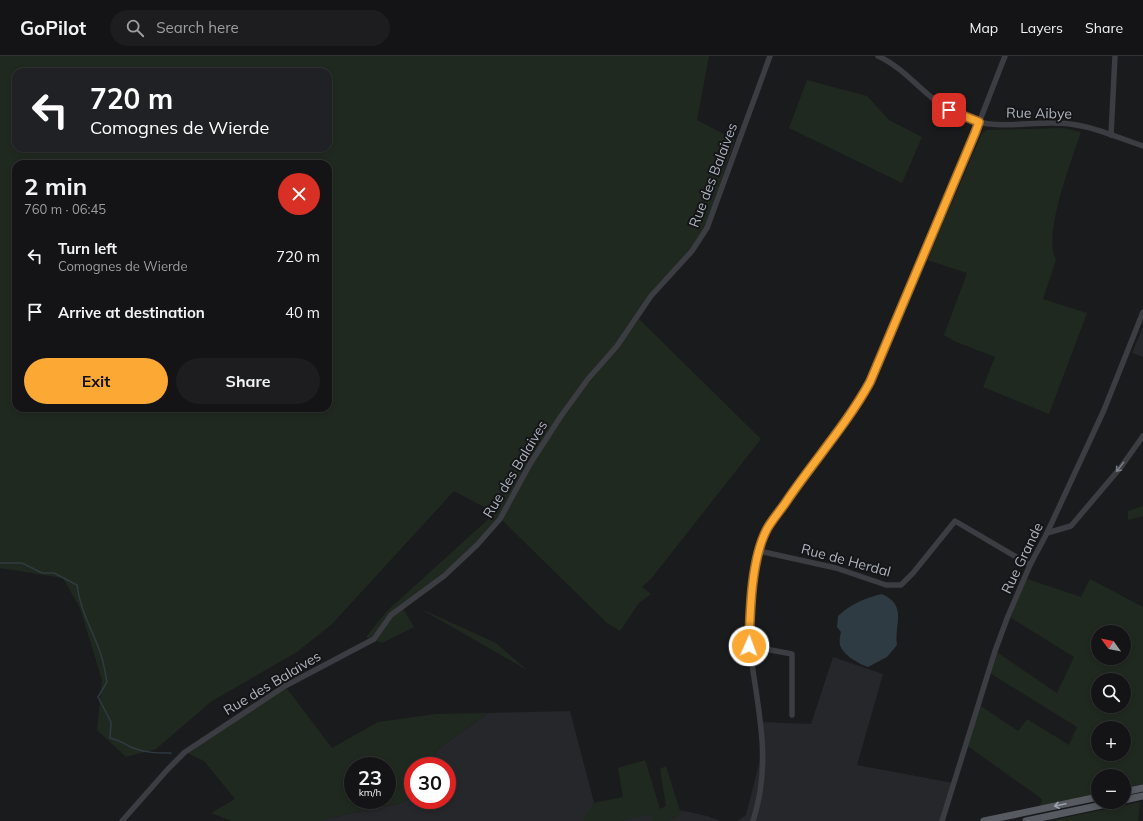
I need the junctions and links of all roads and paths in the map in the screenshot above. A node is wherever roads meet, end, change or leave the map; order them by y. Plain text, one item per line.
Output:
1 (770, 56) edge
2 (878, 56) edge
3 (1004, 56) edge
4 (1115, 56) edge
5 (979, 122) junction
6 (1111, 135) junction
7 (1143, 146) edge
8 (1143, 312) edge
9 (1143, 436) edge
10 (1047, 534) junction
11 (759, 551) junction
12 (1030, 565) junction
13 (749, 646) junction
14 (792, 714) dead end
15 (1143, 788) edge
16 (1131, 791) edge
17 (1143, 796) edge
18 (1091, 798) edge
19 (1131, 799) edge
20 (1091, 807) edge
21 (122, 821) edge
22 (753, 821) edge
23 (942, 821) edge
24 (984, 821) edge
25 (1026, 821) edge

1 - 21 street, Rue des Balaives
2 - 5 street, Rue Aibye
3 - 5 street
4 - 6 street
5 - 6 street, Rue Aibye
5 - 11 street
6 - 7 street, Rue Aibye
8 - 10 street, Rue Grande
9 -> 10 street
10 - 12 street, Rue Grande
11 - 12 street, Rue de Herdal
11 - 13 street
12 - 23 street, Rue Grande
13 - 14 street
13 - 22 street
15 - 16 main road
17 - 19 main road
18 -> 24 main road
20 - 25 main road

